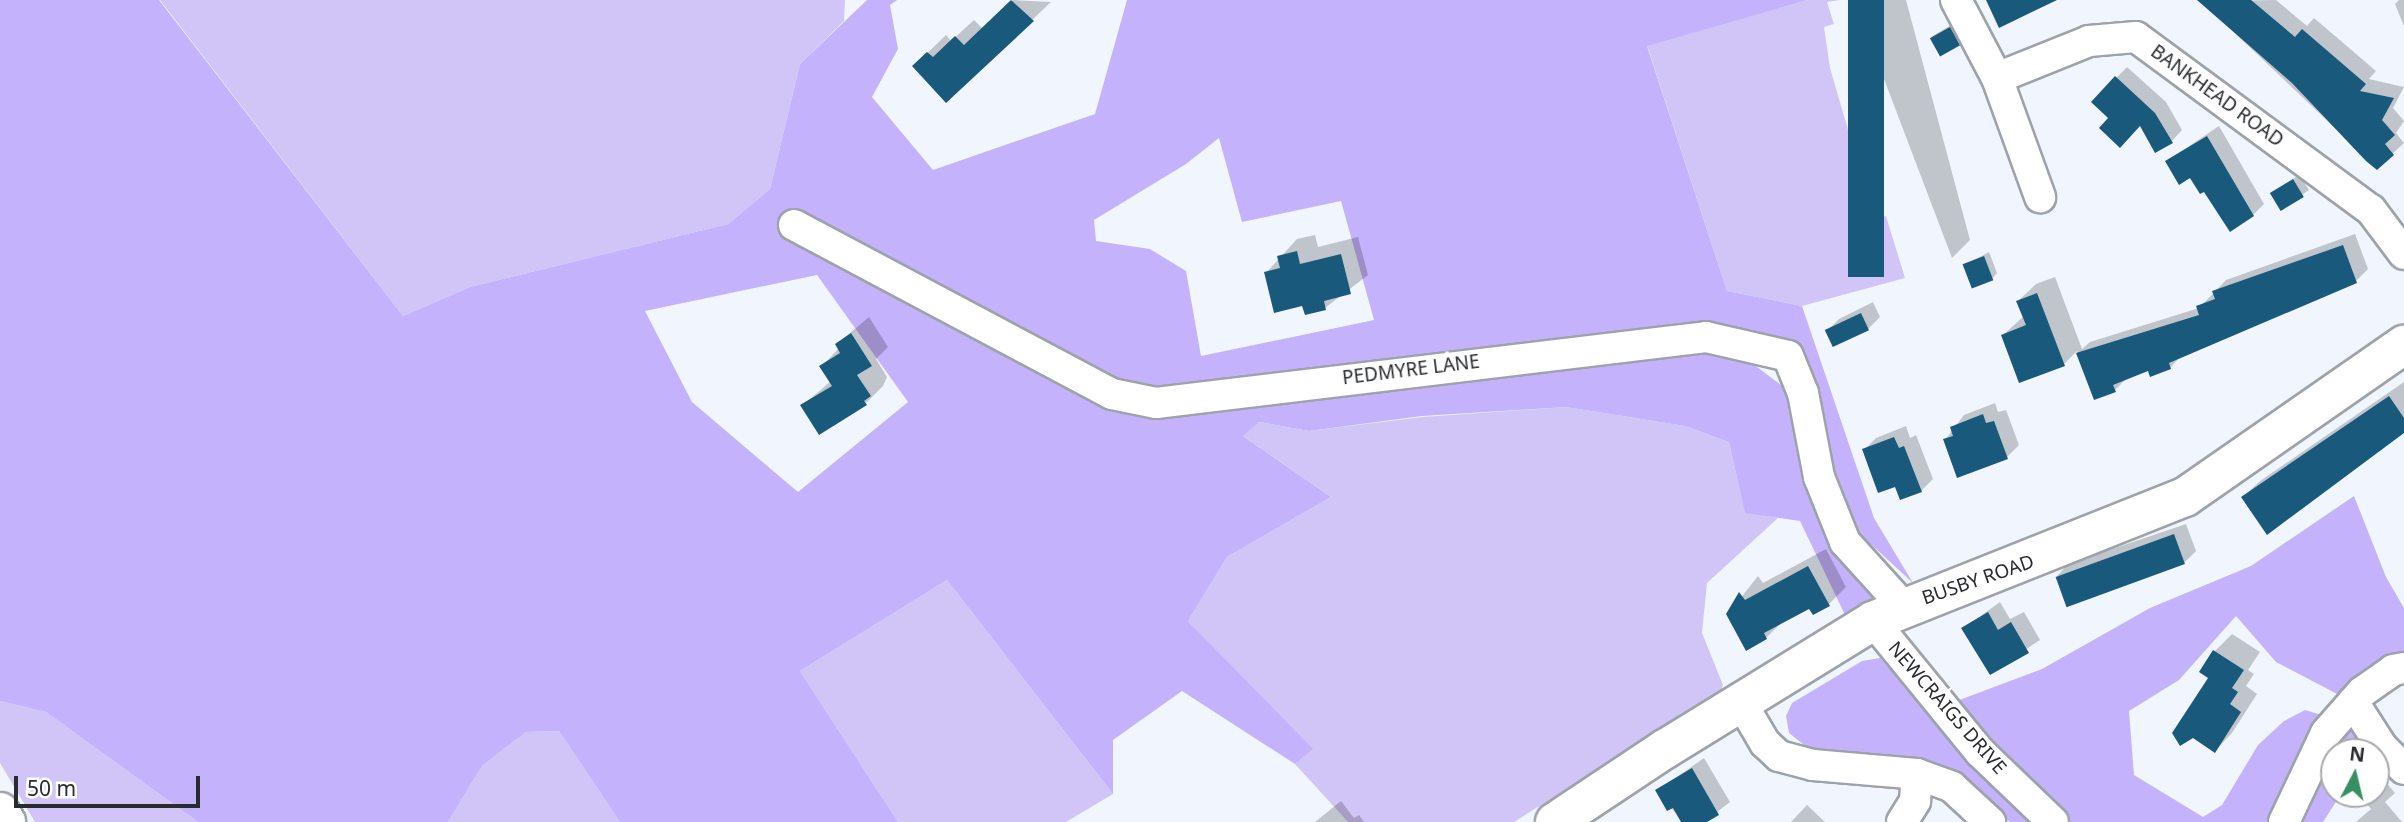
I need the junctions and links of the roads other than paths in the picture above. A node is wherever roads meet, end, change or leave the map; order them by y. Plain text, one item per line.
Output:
1 (1956, 0) edge
2 (1997, 78) junction
3 (2040, 197) dead end
4 (794, 225) dead end
5 (2404, 254) edge
6 (2404, 345) edge
7 (1888, 614) junction
8 (2404, 668) edge
9 (2353, 702) junction
10 (1742, 704) junction
11 (2404, 769) edge
12 (1917, 774) junction
13 (0, 812) edge
14 (6, 822) edge
15 (1555, 822) edge
16 (1902, 822) edge
17 (1990, 822) edge
18 (2053, 822) edge
19 (2284, 822) edge

1 - 2 street
2 - 3 street
2 - 5 street, BANKHEAD ROAD
4 - 7 street, PEDMYRE LANE
6 - 7 main road, BUSBY ROAD
7 - 10 main road, BUSBY ROAD
7 - 18 street, NEWCRAIGS DRIVE
8 - 9 street
9 - 11 street
9 - 19 street
10 - 12 street
10 - 15 main road, BUSBY ROAD
12 - 16 street
12 - 17 street
13 - 14 main road

